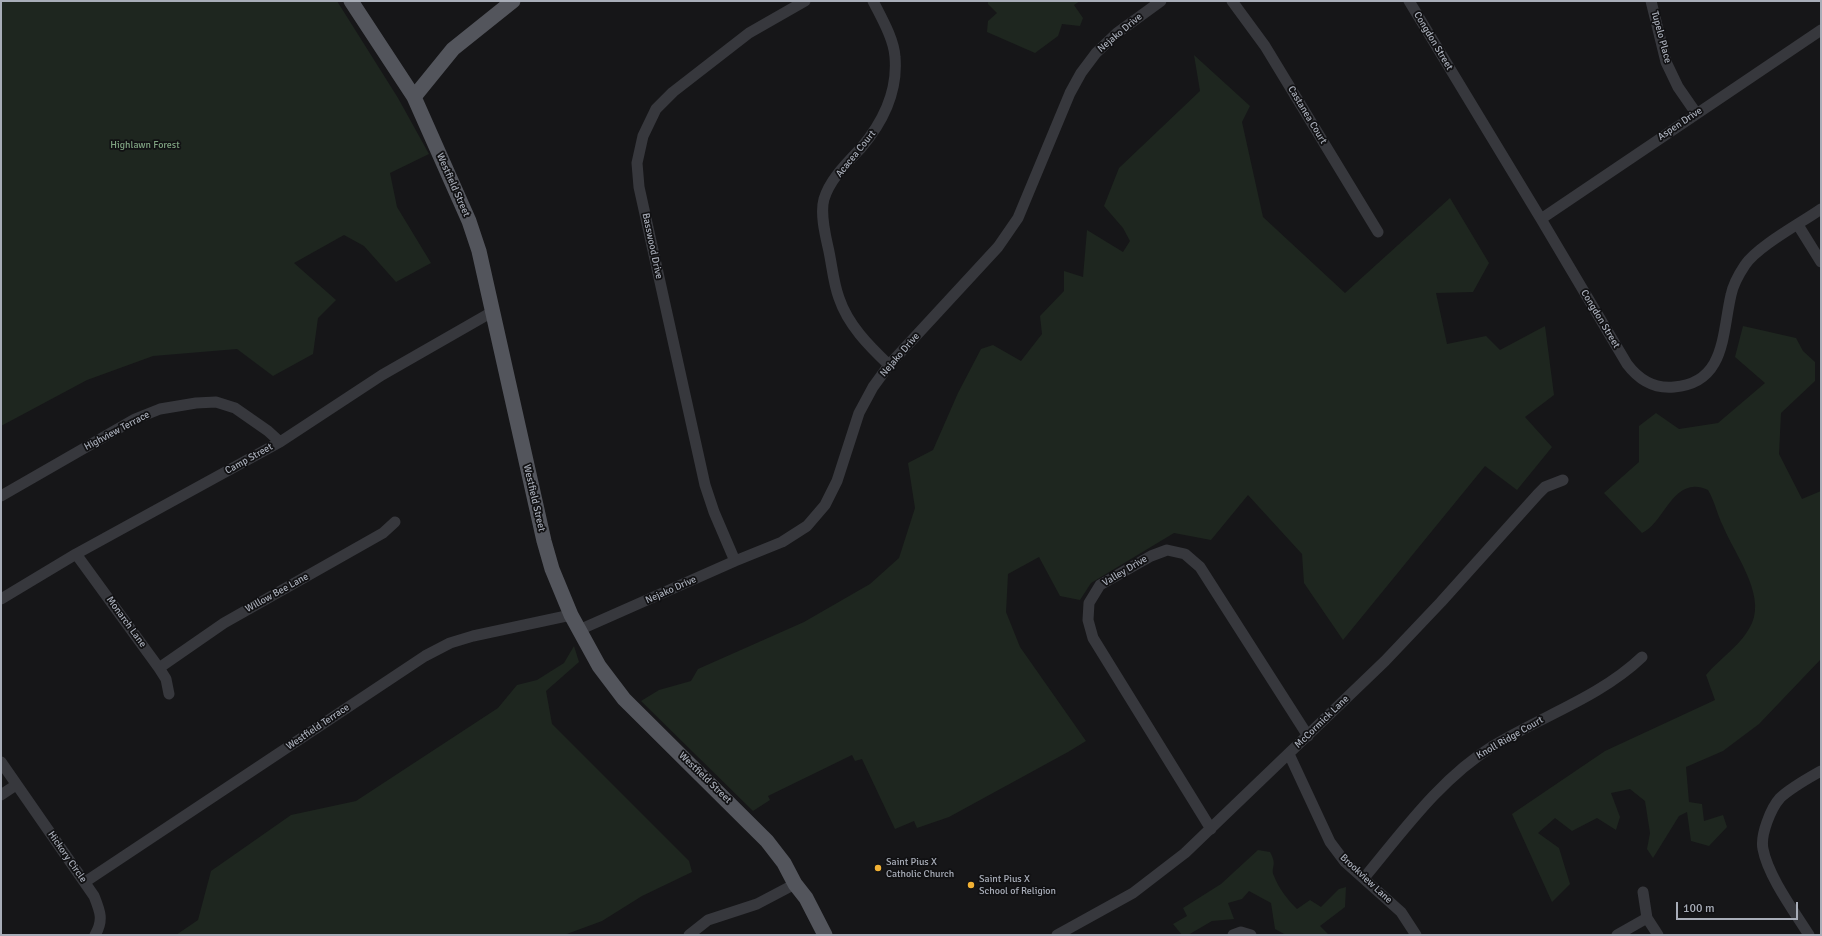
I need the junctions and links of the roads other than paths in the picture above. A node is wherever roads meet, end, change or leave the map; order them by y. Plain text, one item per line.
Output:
1 (351, 1) edge
2 (513, 1) edge
3 (805, 1) edge
4 (873, 1) edge
5 (1161, 1) edge
6 (1232, 1) edge
7 (1408, 1) edge
8 (1651, 1) edge
9 (1821, 30) edge
10 (414, 97) junction
11 (1696, 113) junction
12 (1821, 209) edge
13 (1541, 219) junction
14 (1798, 225) junction
15 (1378, 232) dead end
16 (1821, 262) edge
17 (492, 312) junction
18 (889, 365) junction
19 (280, 442) junction
20 (1563, 480) dead end
21 (1, 496) edge
22 (396, 522) dead end
23 (76, 554) junction
24 (735, 561) junction
25 (1, 599) edge
26 (571, 615) junction
27 (579, 630) junction
28 (1642, 657) dead end
29 (159, 668) junction
30 (169, 694) dead end
31 (1308, 736) junction
32 (1289, 754) junction
33 (1, 762) edge
34 (1821, 771) edge
35 (16, 785) junction
36 (1, 795) edge
37 (1211, 829) junction
38 (1364, 878) junction
39 (85, 882) junction
40 (795, 884) junction
41 (1643, 892) dead end
42 (1647, 918) junction
43 (95, 935) edge
44 (689, 935) edge
45 (825, 935) edge
46 (1057, 935) edge
47 (1233, 935) edge
48 (1251, 935) edge
49 (1416, 935) edge
50 (1617, 935) edge
51 (1658, 935) edge
52 (1809, 935) edge

1 - 10 main road, Westfield Street
2 - 10 main road
3 - 24 street, Basswood Drive
4 - 18 street, Acacea Court
5 - 18 street, Nejako Drive
6 - 15 street, Castanea Court
7 - 13 street, Congdon Street
8 - 11 street, Tupelo Place
9 - 11 street, Aspen Drive
10 - 17 main road, Westfield Street
11 - 13 street, Aspen Drive
12 - 14 street, Congdon Street
13 - 14 street, Congdon Street
14 - 16 street
17 - 19 street, Camp Street
17 - 26 main road, Westfield Street
18 - 24 street, Nejako Drive
19 - 21 street, Highview Terrace
19 - 23 street, Camp Street
20 - 31 street, McCormick Lane
22 - 29 street, Willow Bee Lane
23 - 25 street, Camp Street
23 - 29 street, Monarch Lane
24 - 27 street, Nejako Drive
26 - 27 main road, Westfield Street
26 - 39 street, Westfield Terrace
27 - 40 main road, Westfield Street
28 - 38 street, Knoll Ridge Court
29 - 30 street, Monarch Lane
31 - 32 street, McCormick Lane
31 - 37 street, Valley Drive
32 - 37 street, McCormick Lane
32 - 38 street, Brookview Lane
33 - 35 street, Hickory Circle
34 - 52 street
35 - 36 street
35 - 39 street, Hickory Circle
37 - 46 street, McCormick Lane
38 - 49 street, Brookview Lane
39 - 43 street, Hickory Circle
40 - 44 street
40 - 45 main road, Westfield Street
41 - 42 street
42 - 50 street
42 - 51 street
47 - 48 street

